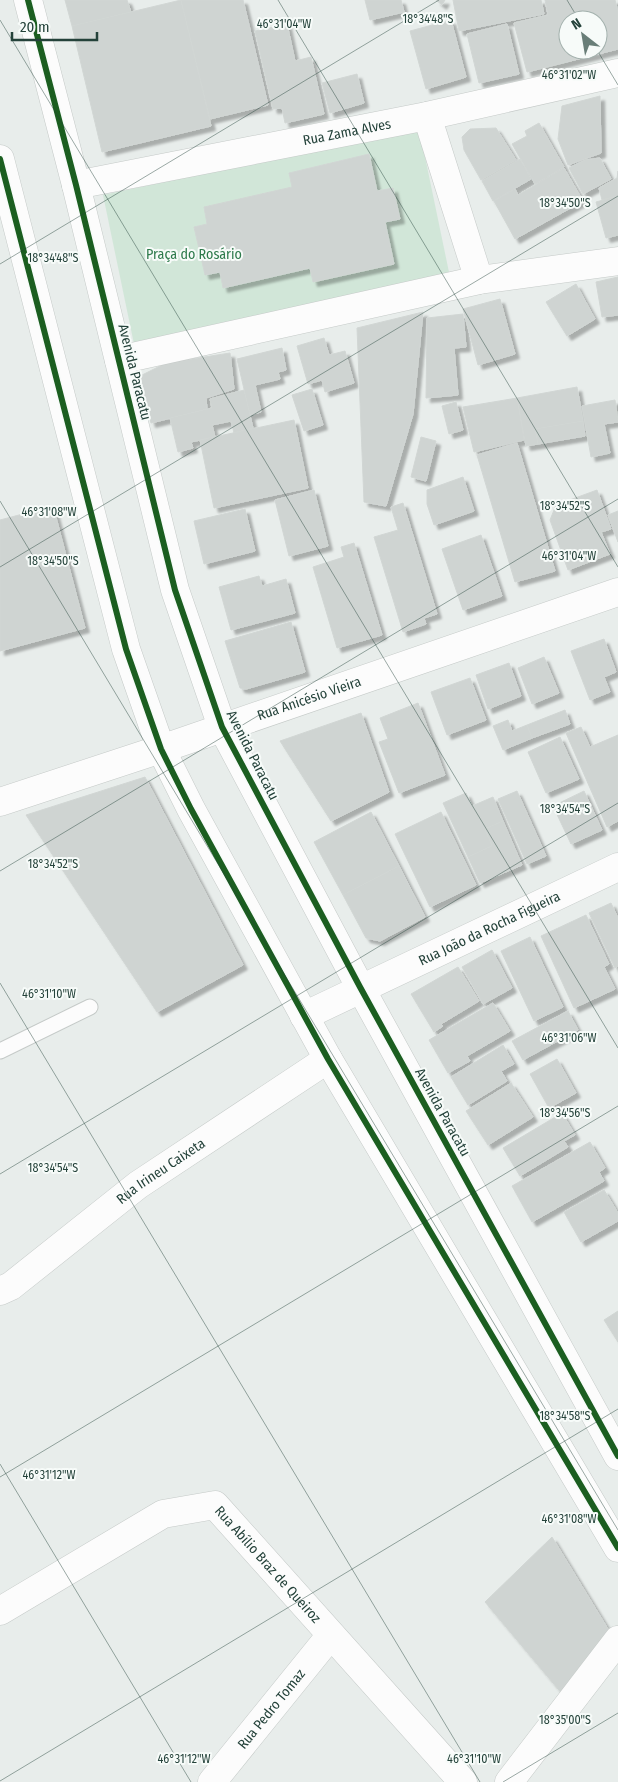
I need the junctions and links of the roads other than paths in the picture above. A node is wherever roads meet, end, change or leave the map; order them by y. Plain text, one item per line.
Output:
1 (28, 0) edge
2 (618, 73) edge
3 (427, 116) junction
4 (0, 159) edge
5 (76, 185) junction
6 (5, 202) edge
7 (618, 261) edge
8 (479, 280) junction
9 (119, 360) junction
10 (618, 592) edge
11 (222, 727) junction
12 (161, 749) junction
13 (0, 802) edge
14 (618, 866) edge
15 (360, 987) junction
16 (90, 1007) dead end
17 (304, 1016) junction
18 (0, 1051) edge
19 (328, 1060) junction
20 (0, 1291) edge
21 (618, 1456) edge
22 (618, 1548) edge
23 (0, 1611) edge
24 (330, 1636) junction
25 (618, 1640) edge
26 (212, 1782) edge
27 (463, 1782) edge
28 (509, 1782) edge

1 - 5 street, Avenida Paracatu
2 - 3 street, Rua Zama Alves
3 - 5 street, Rua Zama Alves
3 - 8 street
4 - 6 street
5 - 9 street, Avenida Paracatu
6 - 12 street
7 - 8 street
8 - 9 street
9 - 11 street, Avenida Paracatu
10 - 11 street, Rua Anicésio Vieira
11 - 12 street, Rua Anicésio Vieira
11 - 15 street, Avenida Paracatu
12 - 13 street, Rua Anicésio Vieira
12 - 17 street
14 - 15 street, Rua João da Rocha Figueira
15 - 17 street, Rua João da Rocha Figueira
15 - 21 street, Avenida Paracatu
16 - 18 lane
17 - 19 street
19 - 20 street, Rua Irineu Caixeta
19 - 22 street
23 - 24 street, Rua Abílio Braz de Queiroz
24 - 26 street, Rua Pedro Tomaz
24 - 27 street, Rua Abílio Braz de Queiroz
25 - 28 street

